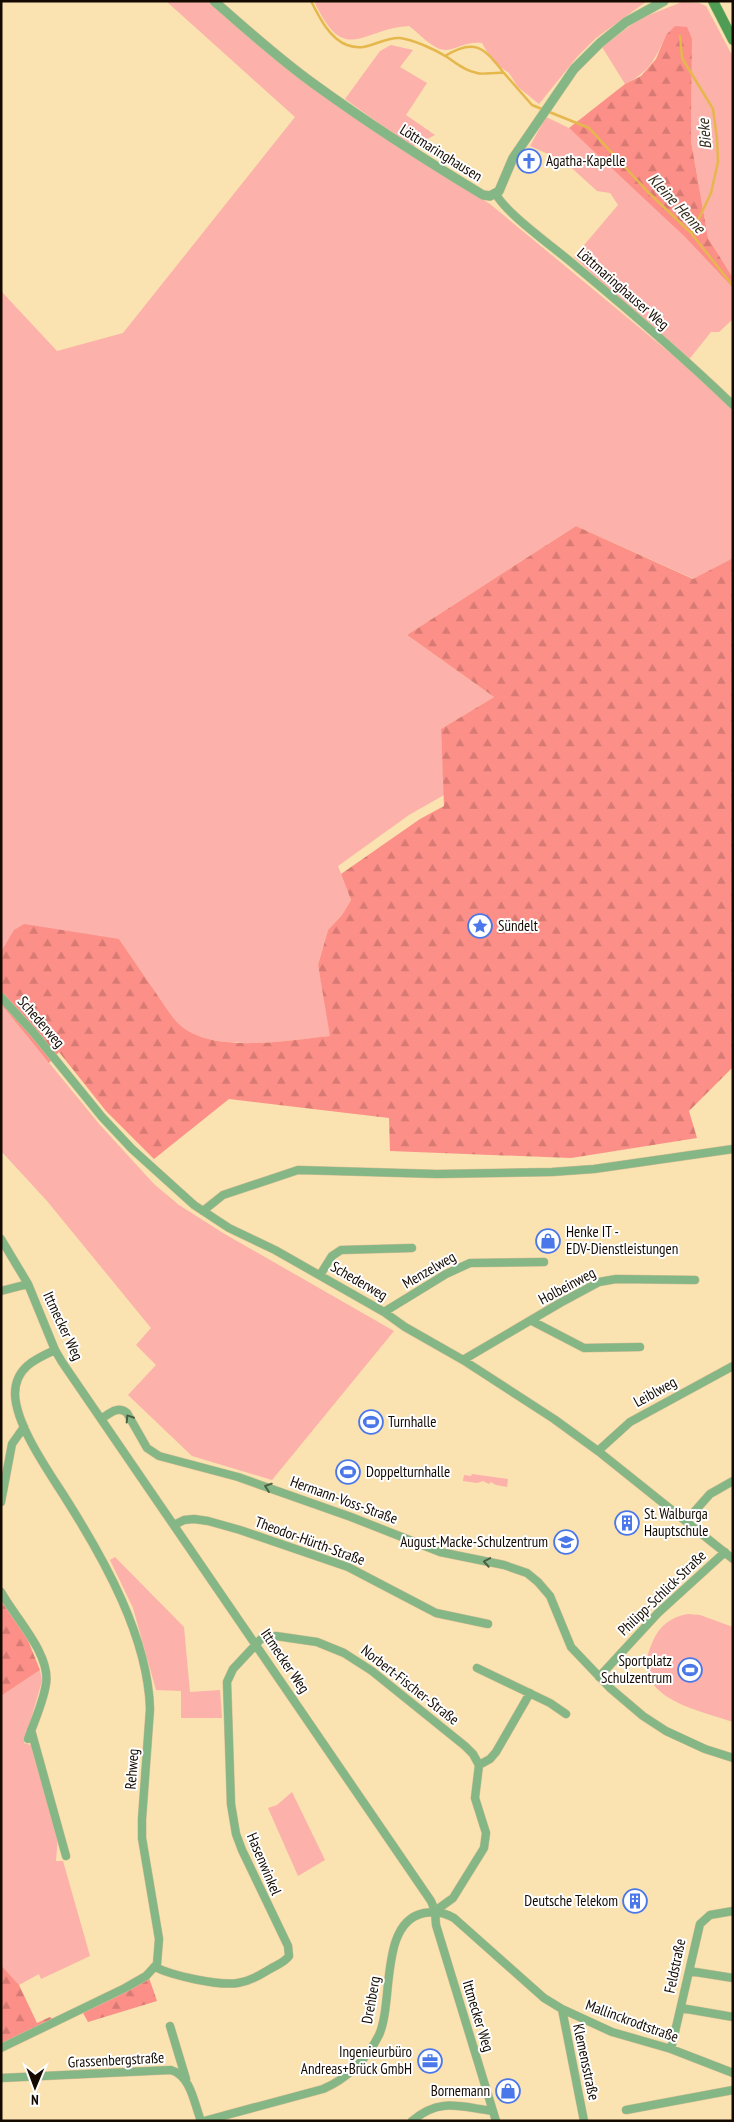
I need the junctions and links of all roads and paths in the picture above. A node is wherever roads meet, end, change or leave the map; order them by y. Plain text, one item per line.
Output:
1 (214, 1) edge
2 (664, 1) edge
3 (713, 1) edge
4 (733, 40) edge
5 (496, 194) junction
6 (733, 404) edge
7 (1, 997) edge
8 (733, 1149) edge
9 (203, 1211) junction
10 (1, 1239) edge
11 (412, 1248) dead end
12 (544, 1262) dead end
13 (320, 1275) junction
14 (695, 1280) dead end
15 (28, 1284) junction
16 (1, 1291) edge
17 (384, 1312) junction
18 (532, 1321) junction
19 (640, 1348) dead end
20 (56, 1350) junction
21 (463, 1360) junction
22 (733, 1366) edge
23 (100, 1419) junction
24 (24, 1427) junction
25 (598, 1451) junction
26 (733, 1481) edge
27 (1, 1502) edge
28 (686, 1521) junction
29 (174, 1525) junction
30 (725, 1552) junction
31 (733, 1559) edge
32 (1, 1592) edge
33 (488, 1624) dead end
34 (256, 1644) junction
35 (477, 1668) dead end
36 (599, 1677) junction
37 (530, 1693) junction
38 (566, 1714) dead end
39 (31, 1730) junction
40 (28, 1739) dead end
41 (733, 1758) edge
42 (479, 1765) junction
43 (66, 1856) dead end
44 (435, 1911) junction
45 (733, 1911) edge
46 (154, 1968) junction
47 (689, 1971) junction
48 (733, 1978) edge
49 (681, 2008) junction
50 (562, 2009) junction
51 (733, 2017) edge
52 (170, 2026) dead end
53 (1, 2048) edge
54 (671, 2049) junction
55 (733, 2073) edge
56 (1, 2078) edge
57 (186, 2081) junction
58 (733, 2090) edge
59 (626, 2110) dead end
60 (493, 2111) junction
61 (200, 2121) edge
62 (204, 2121) edge
63 (412, 2121) edge
64 (496, 2121) edge
65 (584, 2121) edge

1 - 5 street, Löttmaringhausen
2 - 5 street, Löttmaringhausen
3 - 4 main road
5 - 6 street, Löttmaringhauser Weg
7 - 9 street, Schederweg
8 - 9 street
9 - 13 street, Schederweg
10 - 15 street, Ittmecker Weg
11 - 13 street
12 - 17 street, Menzelweg
13 - 17 street, Schederweg
14 - 18 street, Holbeinweg
15 - 16 street
15 - 20 street, Ittmecker Weg
17 - 21 street, Schederweg
18 - 19 street
18 - 21 street, Holbeinweg
20 - 23 street, Ittmecker Weg
20 - 24 street, Rehweg
21 - 25 street, Schederweg
22 - 25 street, Leiblweg
23 - 29 street, Ittmecker Weg
36 -> 23 street, Hermann-Voss-Straße
24 - 27 street
24 - 46 street, Rehweg
25 - 28 street, Schederweg
26 - 28 street
28 - 30 street, Schederweg
29 - 33 street, Theodor-Hürth-Straße
29 - 34 street, Ittmecker Weg
30 - 31 street, Schederweg
30 - 36 street, Philipp-Schlick-Straße
32 - 39 street
34 - 42 street, Norbert-Fischer-Straße
34 - 44 street, Ittmecker Weg
34 - 46 street, Hasenwinkel
35 - 37 street
36 - 41 street, Hermann-Voss-Straße
37 - 38 street
37 - 42 street
39 - 40 street
39 - 43 street
42 - 44 street
44 - 50 street, Mallinckrodtstraße
44 - 60 street, Ittmecker Weg
44 - 62 street, Drehberg
45 - 47 street, Feldstraße
46 - 53 street
47 - 48 street
47 - 49 street, Feldstraße
49 - 51 street
49 - 54 street, Feldstraße
50 - 54 street, Mallinckrodtstraße
50 - 65 street, Klemensstraße
52 - 57 street
54 - 55 street, Mallinckrodtstraße
56 - 57 street, Grassenbergstraße
57 - 61 street
58 - 59 street
60 - 63 street
60 - 64 street, Ittmecker Weg

